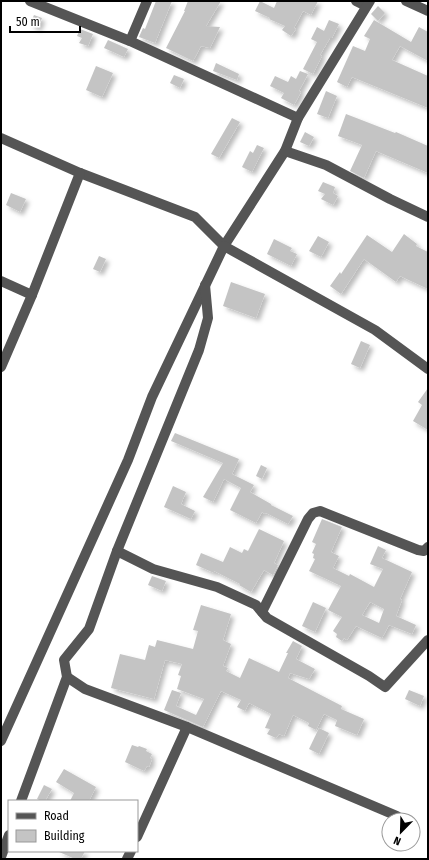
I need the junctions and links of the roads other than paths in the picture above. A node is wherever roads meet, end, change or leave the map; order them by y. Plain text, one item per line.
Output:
1 (30, 1) edge
2 (147, 1) edge
3 (356, 1) edge
4 (406, 1) edge
5 (368, 3) edge
6 (428, 11) edge
7 (130, 41) junction
8 (298, 118) junction
9 (1, 138) edge
10 (285, 151) junction
11 (80, 173) junction
12 (428, 217) edge
13 (224, 246) junction
14 (1, 281) edge
15 (205, 285) junction
16 (32, 295) junction
17 (1, 367) edge
18 (428, 369) edge
19 (428, 547) edge
20 (117, 551) junction
21 (262, 612) junction
22 (428, 640) edge
23 (67, 677) junction
24 (187, 727) junction
25 (1, 741) edge
26 (21, 800) edge
27 (388, 812) edge
28 (138, 835) edge
29 (8, 838) edge
30 (1, 857) edge

1 - 7 street
2 - 7 street
3 - 5 street
4 - 6 street
5 - 8 street
7 - 8 street
8 - 10 street
9 - 11 street
10 - 12 street
10 - 13 street
11 - 13 street
11 - 16 street
13 - 15 street
13 - 18 street
14 - 16 street
15 - 20 street
15 - 25 street
16 - 17 street
19 - 21 street
20 - 21 street
20 - 23 street
21 - 22 street
23 - 24 street
23 - 26 street
24 - 27 street
24 - 28 street
29 - 30 street

